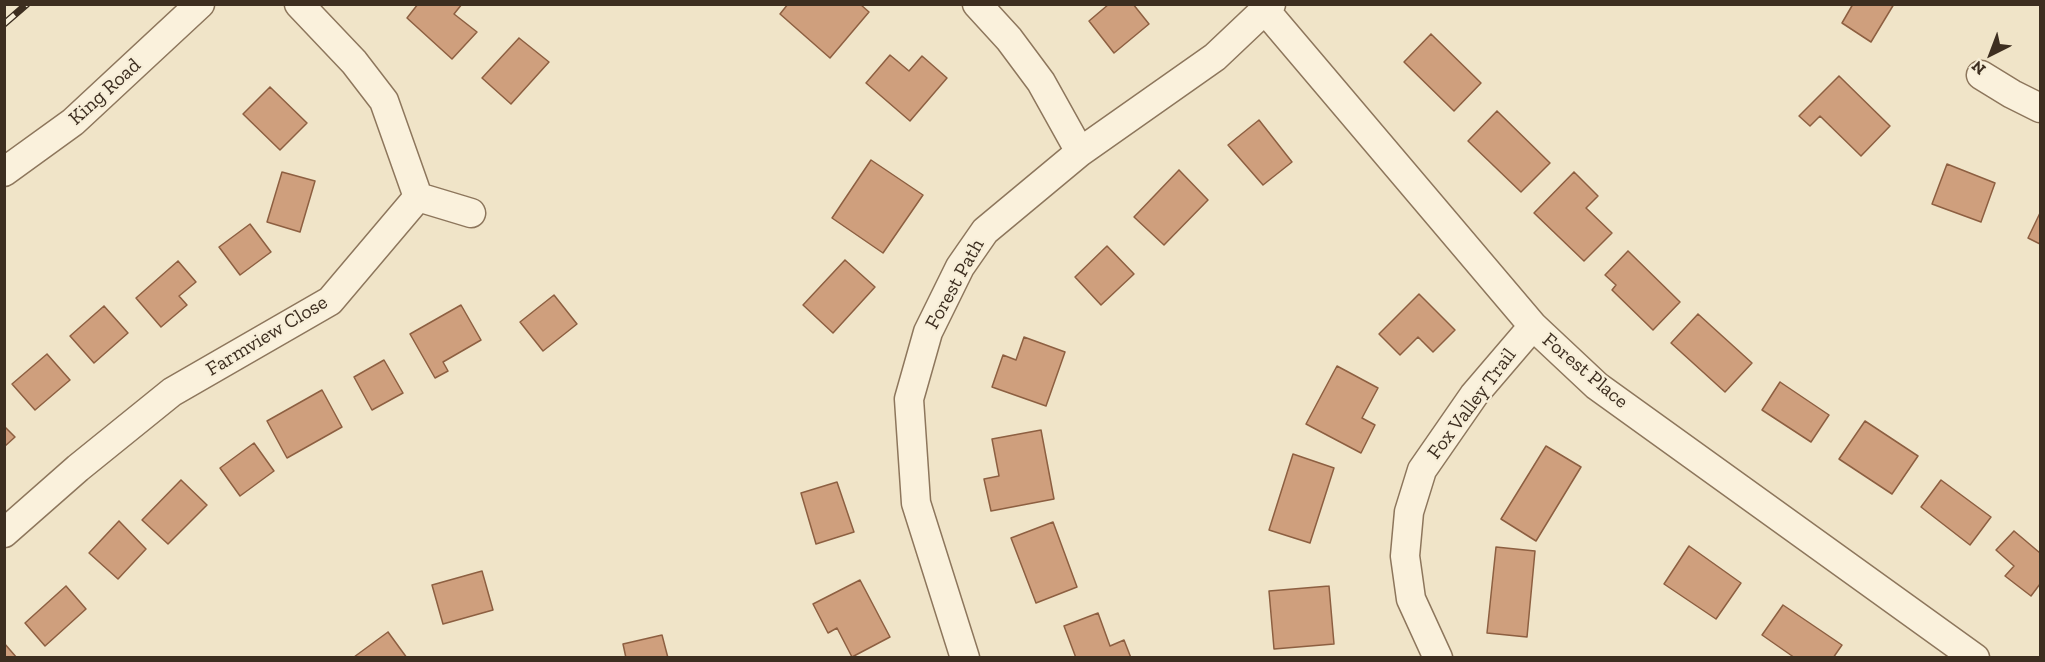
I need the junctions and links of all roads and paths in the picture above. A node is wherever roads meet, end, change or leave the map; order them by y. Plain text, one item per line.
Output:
1 (200, 4) edge
2 (299, 4) edge
3 (977, 4) edge
4 (1268, 7) edge
5 (1981, 75) dead end
6 (2040, 108) edge
7 (1080, 152) junction
8 (4, 172) edge
9 (418, 197) junction
10 (471, 213) dead end
11 (1533, 326) junction
12 (4, 533) edge
13 (965, 657) edge
14 (1438, 657) edge
15 (1975, 657) edge

1 - 8 street, King Road
2 - 9 street
3 - 7 street
4 - 7 street, Forest Path
4 - 11 street, Forest Place
5 - 6 street
7 - 13 street, Forest Path
9 - 10 street
9 - 12 street, Farmview Close
11 - 14 street, Fox Valley Trail
11 - 15 street, Forest Place

